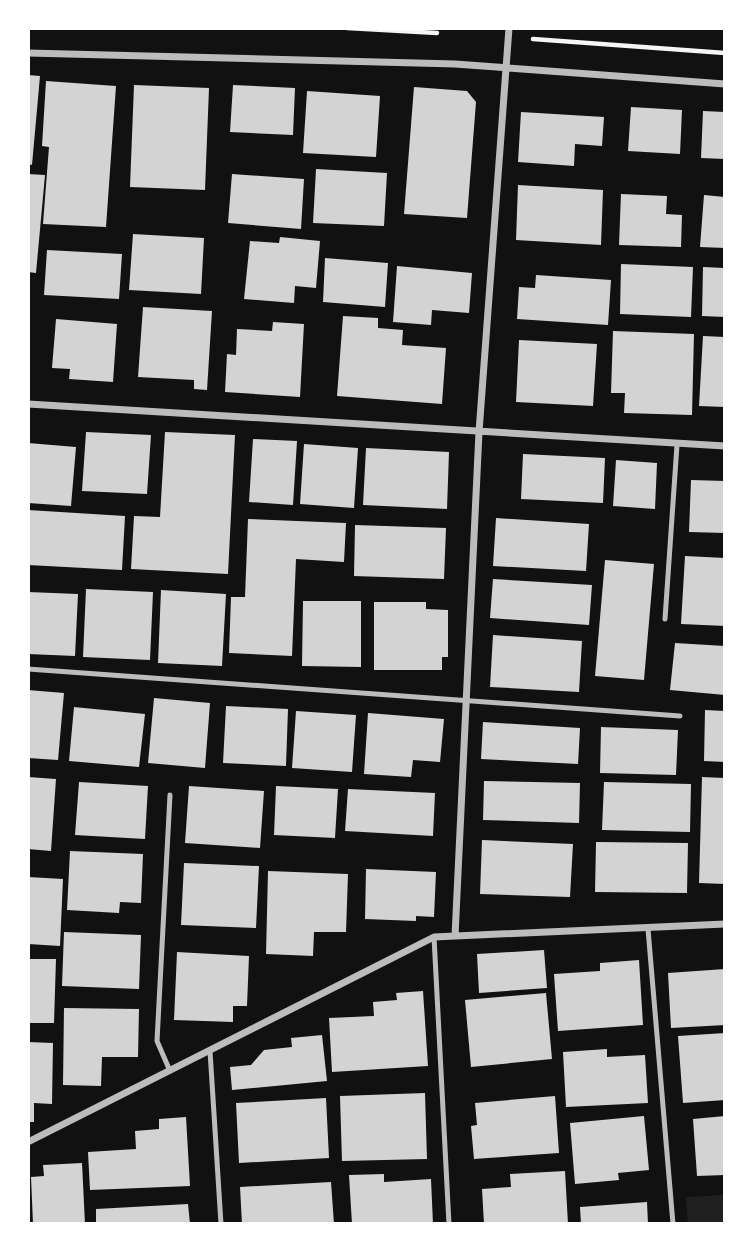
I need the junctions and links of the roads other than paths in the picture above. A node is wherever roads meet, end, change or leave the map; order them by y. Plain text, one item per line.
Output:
1 (509, 28) edge
2 (28, 53) edge
3 (506, 68) junction
4 (725, 84) edge
5 (28, 404) edge
6 (479, 432) junction
7 (677, 445) junction
8 (725, 446) edge
9 (665, 620) dead end
10 (28, 669) edge
11 (466, 702) junction
12 (680, 716) dead end
13 (170, 795) dead end
14 (725, 924) edge
15 (648, 929) junction
16 (455, 936) junction
17 (435, 937) junction
18 (210, 1051) junction
19 (170, 1071) junction
20 (28, 1142) edge
21 (221, 1224) edge
22 (449, 1224) edge
23 (673, 1224) edge

1 - 3 street
2 - 3 street
3 - 4 street
3 - 6 street
5 - 6 street
6 - 7 street
6 - 11 street
7 - 8 street
7 - 9 lane
10 - 11 lane
11 - 12 lane
11 - 16 street
13 - 19 lane
14 - 15 street
15 - 16 street
15 - 23 lane
16 - 17 street
17 - 18 street
17 - 22 lane
18 - 19 street
18 - 21 lane
19 - 20 street

